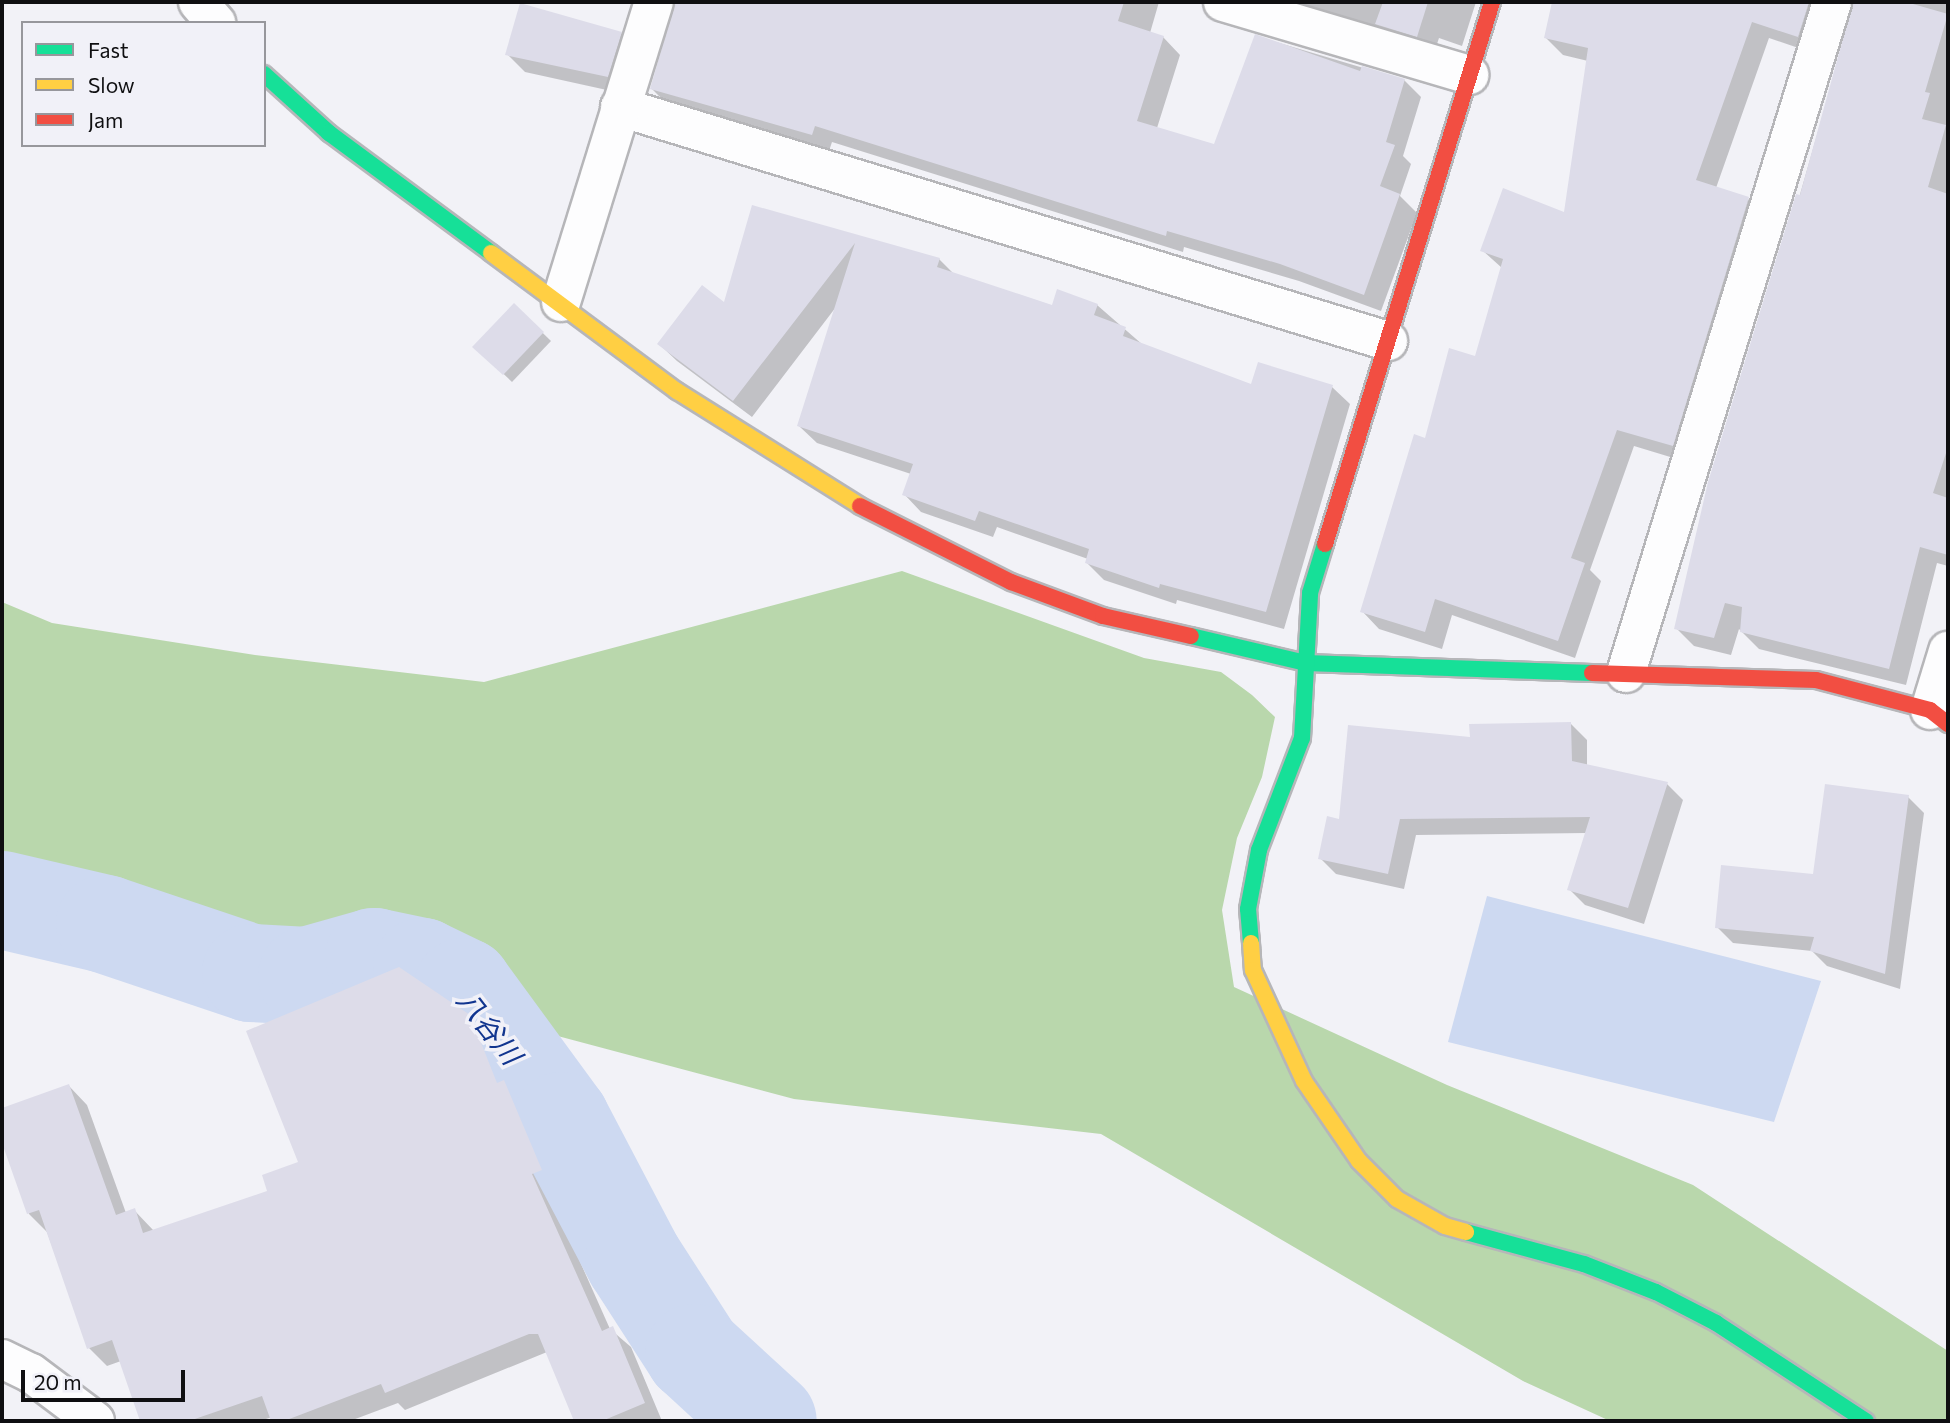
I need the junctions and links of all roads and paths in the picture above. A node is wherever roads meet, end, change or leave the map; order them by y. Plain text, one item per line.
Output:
1 (198, 2) edge
2 (654, 2) edge
3 (1223, 2) edge
4 (1492, 2) edge
5 (1832, 2) edge
6 (214, 21) edge
7 (1469, 75) junction
8 (266, 76) edge
9 (620, 107) junction
10 (561, 302) junction
11 (1388, 341) junction
12 (1948, 651) edge
13 (1306, 663) junction
14 (1626, 673) junction
15 (1939, 717) edge
16 (2, 1359) edge
17 (96, 1421) edge
18 (1866, 1421) edge

1 - 6 street
2 - 9 street
3 - 7 street
4 - 7 street
5 - 14 street
7 - 11 street
8 - 10 street
9 - 10 street
9 - 11 street
10 - 13 street
11 - 13 street
12 - 15 street
13 - 14 street
13 - 18 street
14 - 15 street
16 - 17 street

